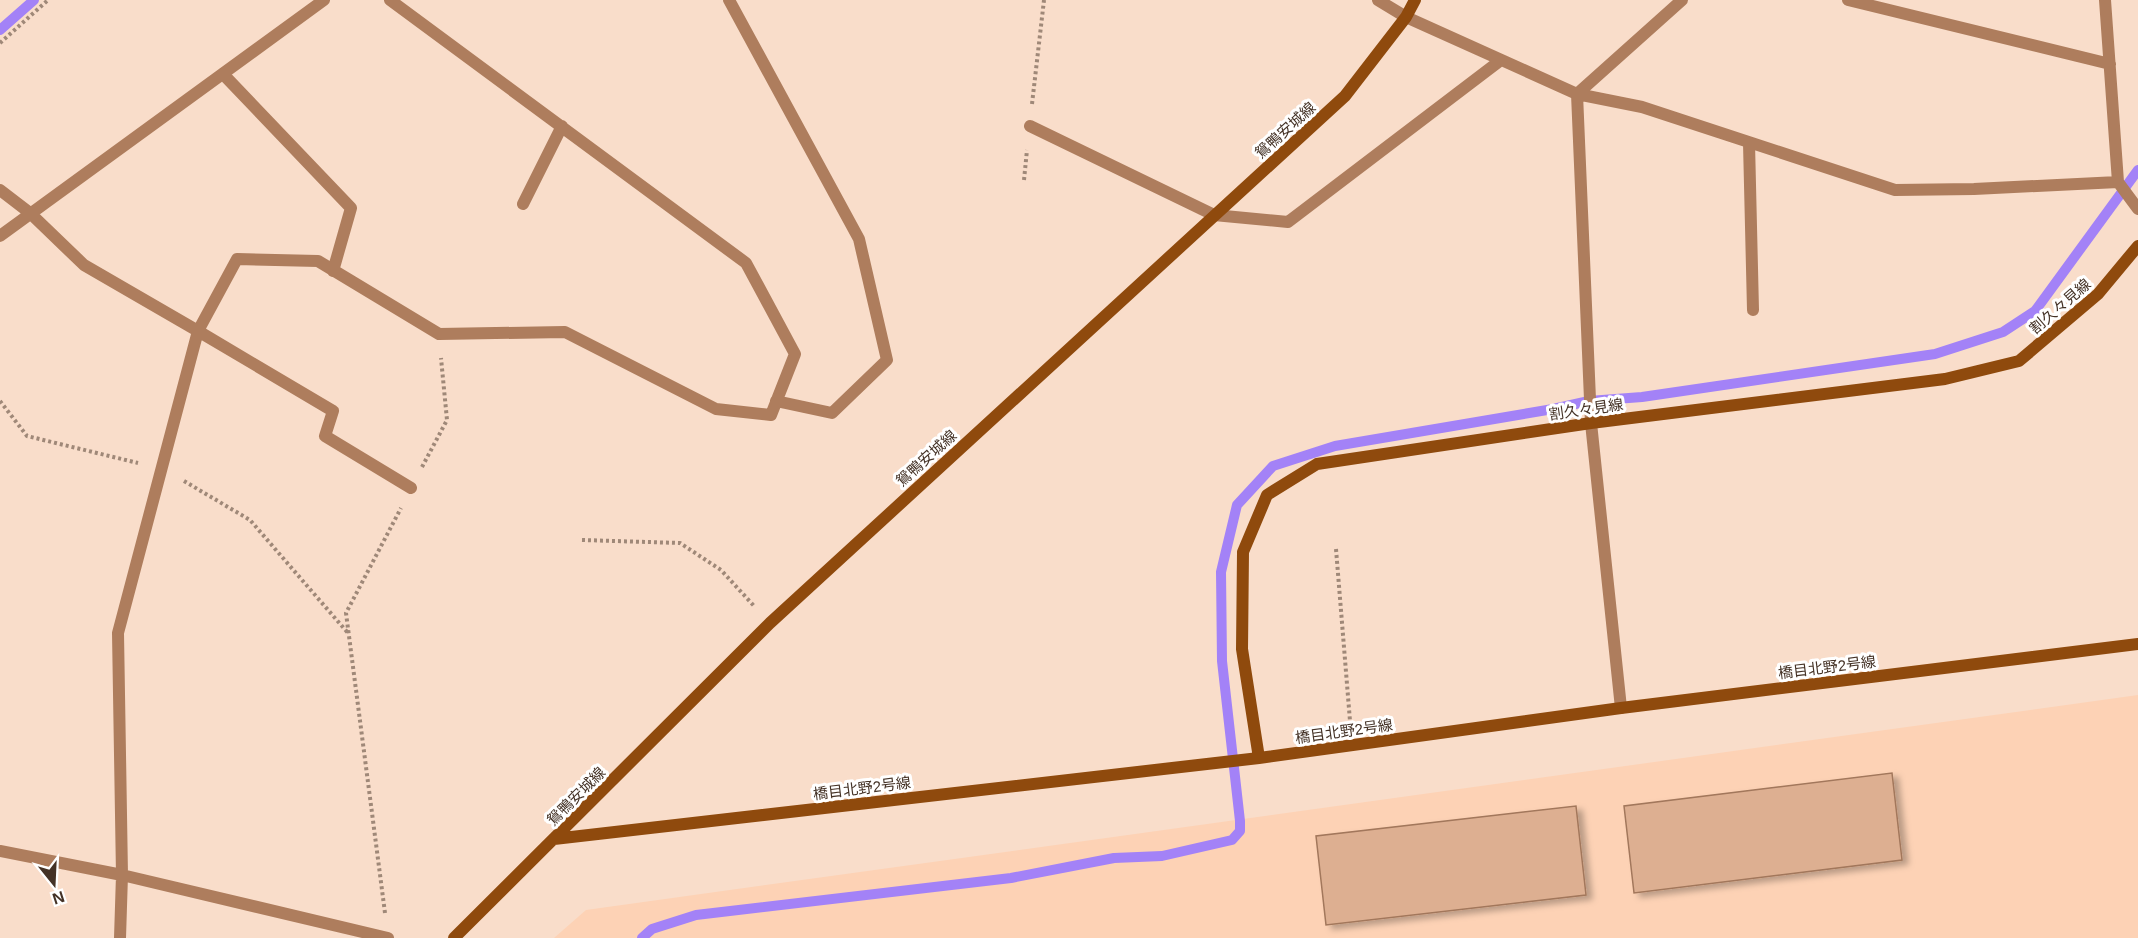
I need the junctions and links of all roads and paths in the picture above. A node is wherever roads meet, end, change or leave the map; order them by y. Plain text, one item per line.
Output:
1 (48, 0) edge
2 (324, 0) edge
3 (390, 0) edge
4 (729, 0) edge
5 (1044, 0) edge
6 (1378, 0) edge
7 (1415, 0) edge
8 (1682, 0) edge
9 (1848, 0) edge
10 (2105, 0) edge
11 (1406, 17) junction
12 (0, 43) edge
13 (1501, 60) junction
14 (2110, 64) junction
15 (223, 74) junction
16 (1577, 94) junction
17 (562, 126) junction
18 (1030, 126) junction
19 (1749, 143) junction
20 (1024, 180) dead end
21 (2118, 182) junction
22 (0, 190) edge
23 (523, 204) dead end
24 (2138, 209) edge
25 (30, 213) junction
26 (1214, 215) junction
27 (0, 236) edge
28 (2138, 246) edge
29 (333, 271) junction
30 (1753, 310) dead end
31 (198, 331) junction
32 (439, 334) junction
33 (0, 401) edge
34 (776, 401) junction
35 (1591, 423) junction
36 (162, 468) junction
37 (411, 488) junction
38 (582, 540) dead end
39 (1336, 549) dead end
40 (770, 623) junction
41 (349, 634) junction
42 (2135, 642) edge
43 (1621, 708) junction
44 (1350, 722) dead end
45 (1259, 758) junction
46 (554, 839) junction
47 (0, 851) edge
48 (122, 875) junction
49 (120, 938) edge
50 (388, 938) edge
51 (454, 938) edge

1 - 12 path
2 - 15 street
3 - 17 street
4 - 34 street
5 - 18 path
6 - 11 street
7 - 11 street, 鴛鴨安城線
8 - 16 street
9 - 14 street
10 - 14 street
11 - 13 street
11 - 26 street, 鴛鴨安城線
13 - 16 street
13 - 26 street
14 - 21 street
15 - 25 street
15 - 29 street
16 - 19 street
16 - 35 street
17 - 23 street
17 - 34 street
18 - 20 path
18 - 26 street
19 - 21 street
19 - 30 street
21 - 24 street
22 - 25 street
25 - 27 street
25 - 31 street
26 - 40 street, 鴛鴨安城線
28 - 35 street, 割久々見線
29 - 31 street
29 - 32 street
31 - 36 street
31 - 37 street
32 - 34 street
32 - 37 path
33 - 36 path
35 - 43 street
35 - 45 street, 割久々見線
36 - 41 path
36 - 48 street
37 - 41 path
38 - 40 path
39 - 44 path
40 - 46 street, 鴛鴨安城線
41 - 50 path
42 - 43 street, 橋目北野2号線
43 - 45 street, 橋目北野2号線
45 - 46 street, 橋目北野2号線
46 - 51 street, 鴛鴨安城線
47 - 48 street
48 - 49 street
48 - 50 street

